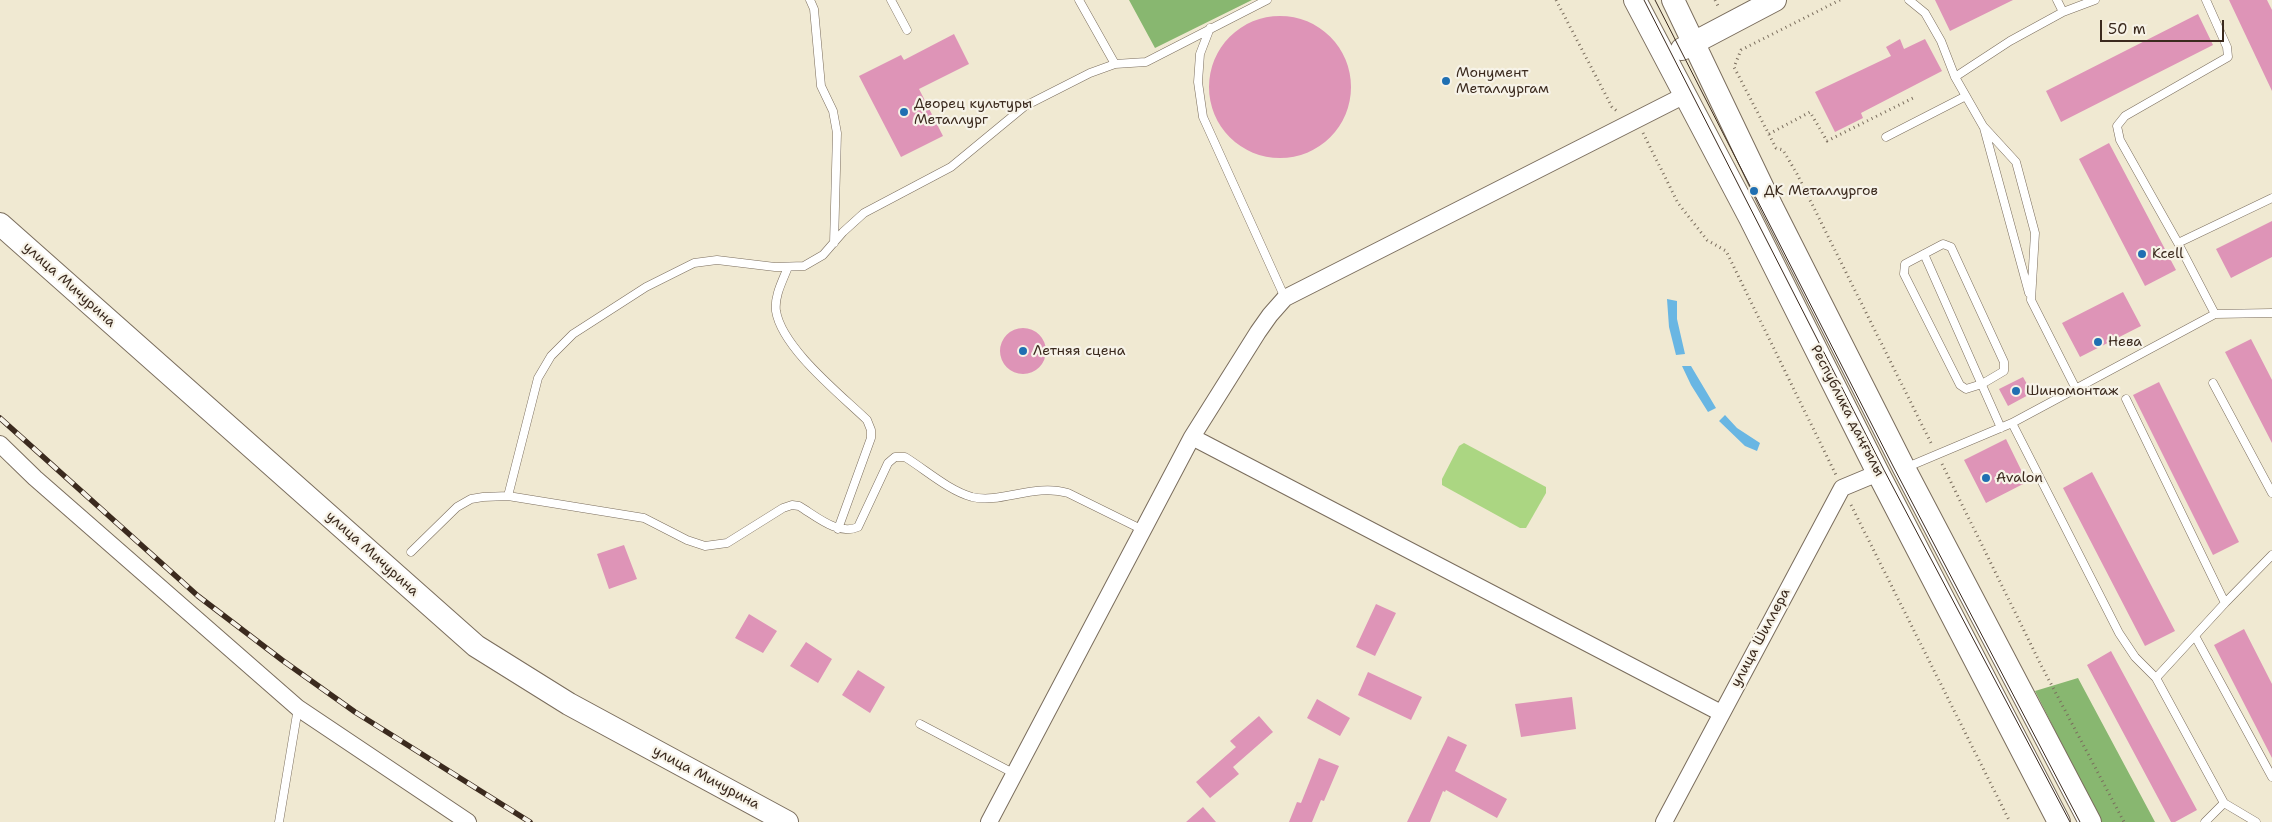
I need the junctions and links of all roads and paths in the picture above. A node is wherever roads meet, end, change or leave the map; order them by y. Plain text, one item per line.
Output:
1 (810, 0) edge
2 (891, 0) edge
3 (1079, 0) edge
4 (1267, 0) edge
5 (1556, 0) edge
6 (1635, 0) edge
7 (1673, 0) edge
8 (1715, 0) edge
9 (1774, 0) edge
10 (1840, 0) edge
11 (1910, 0) edge
12 (2057, 0) edge
13 (2095, 0) edge
14 (2206, 0) edge
15 (1720, 10) dead end
16 (2063, 12) junction
17 (1210, 28) junction
18 (907, 30) dead end
19 (1695, 43) junction
20 (1666, 58) junction
21 (1115, 64) junction
22 (1734, 67) dead end
23 (1955, 77) junction
24 (1685, 95) junction
25 (1966, 96) junction
26 (1912, 98) dead end
27 (1631, 122) junction
28 (1983, 126) junction
29 (1769, 134) dead end
30 (1886, 137) dead end
31 (2272, 198) edge
32 (0, 224) edge
33 (834, 243) junction
34 (2178, 243) junction
35 (1924, 254) junction
36 (788, 267) junction
37 (1285, 298) junction
38 (2031, 300) junction
39 (2215, 314) junction
40 (2272, 314) edge
41 (2213, 383) dead end
42 (1982, 384) junction
43 (2076, 389) junction
44 (2126, 398) dead end
45 (2012, 423) junction
46 (2001, 428) junction
47 (1192, 437) junction
48 (0, 444) edge
49 (1904, 468) junction
50 (1878, 473) junction
51 (1842, 488) junction
52 (2272, 493) edge
53 (508, 496) junction
54 (838, 529) junction
55 (1143, 530) junction
56 (411, 552) dead end
57 (2272, 554) edge
58 (2225, 602) junction
59 (2195, 636) junction
60 (2156, 678) junction
61 (298, 708) junction
62 (1721, 713) junction
63 (920, 724) dead end
64 (1016, 774) junction
65 (2272, 777) edge
66 (2224, 803) junction
67 (279, 822) edge
68 (468, 822) edge
69 (787, 822) edge
70 (989, 822) edge
71 (1664, 822) edge
72 (2010, 822) edge
73 (2059, 822) edge
74 (2090, 822) edge
75 (2205, 822) edge
76 (2256, 822) edge

1 - 33 lane
2 - 18 lane
3 - 21 lane
4 - 17 lane
5 - 27 path
6 - 20 main road, Республика даңғылы
7 - 19 main road, Республика даңғылы
8 - 15 path
9 - 19 main road
10 - 22 path
11 - 23 lane
12 - 16 lane
13 - 16 lane
14 - 34 lane
16 - 23 lane
17 - 21 lane
17 - 37 lane
19 - 20 main road
19 - 49 main road, Республика даңғылы
20 - 24 main road, Республика даңғылы
21 - 33 lane
23 - 25 lane
24 - 27 street
24 - 50 main road, Республика даңғылы
25 - 28 lane
25 - 30 lane
26 - 29 path
27 - 37 street
27 - 51 path
28 - 38 lane
28 - 38 lane
31 - 34 lane
32 - 69 main road, улица Мичурина
33 - 36 lane
34 - 39 lane
35 - 42 lane
35 - 42 lane
35 - 42 lane
36 - 53 lane
36 - 54 lane
37 - 47 street
38 - 43 lane
39 - 40 lane
39 - 43 lane
41 - 52 lane
42 - 46 lane
43 - 45 lane
44 - 58 lane
45 - 46 lane
45 - 60 lane
46 - 49 lane
47 - 55 street
47 - 62 street
48 - 61 street
49 - 74 main road, Республика даңғылы
50 - 51 street
50 - 73 main road, Республика даңғылы
51 - 62 street, улица Шиллера
51 - 72 path
53 - 54 lane
53 - 56 lane
54 - 55 lane
55 - 64 street
57 - 58 lane
58 - 59 lane
59 - 60 lane
59 - 65 lane
60 - 66 lane
61 - 67 lane
61 - 68 street
62 - 71 street, улица Шиллера
63 - 64 lane
64 - 70 street
66 - 75 lane
66 - 76 lane

